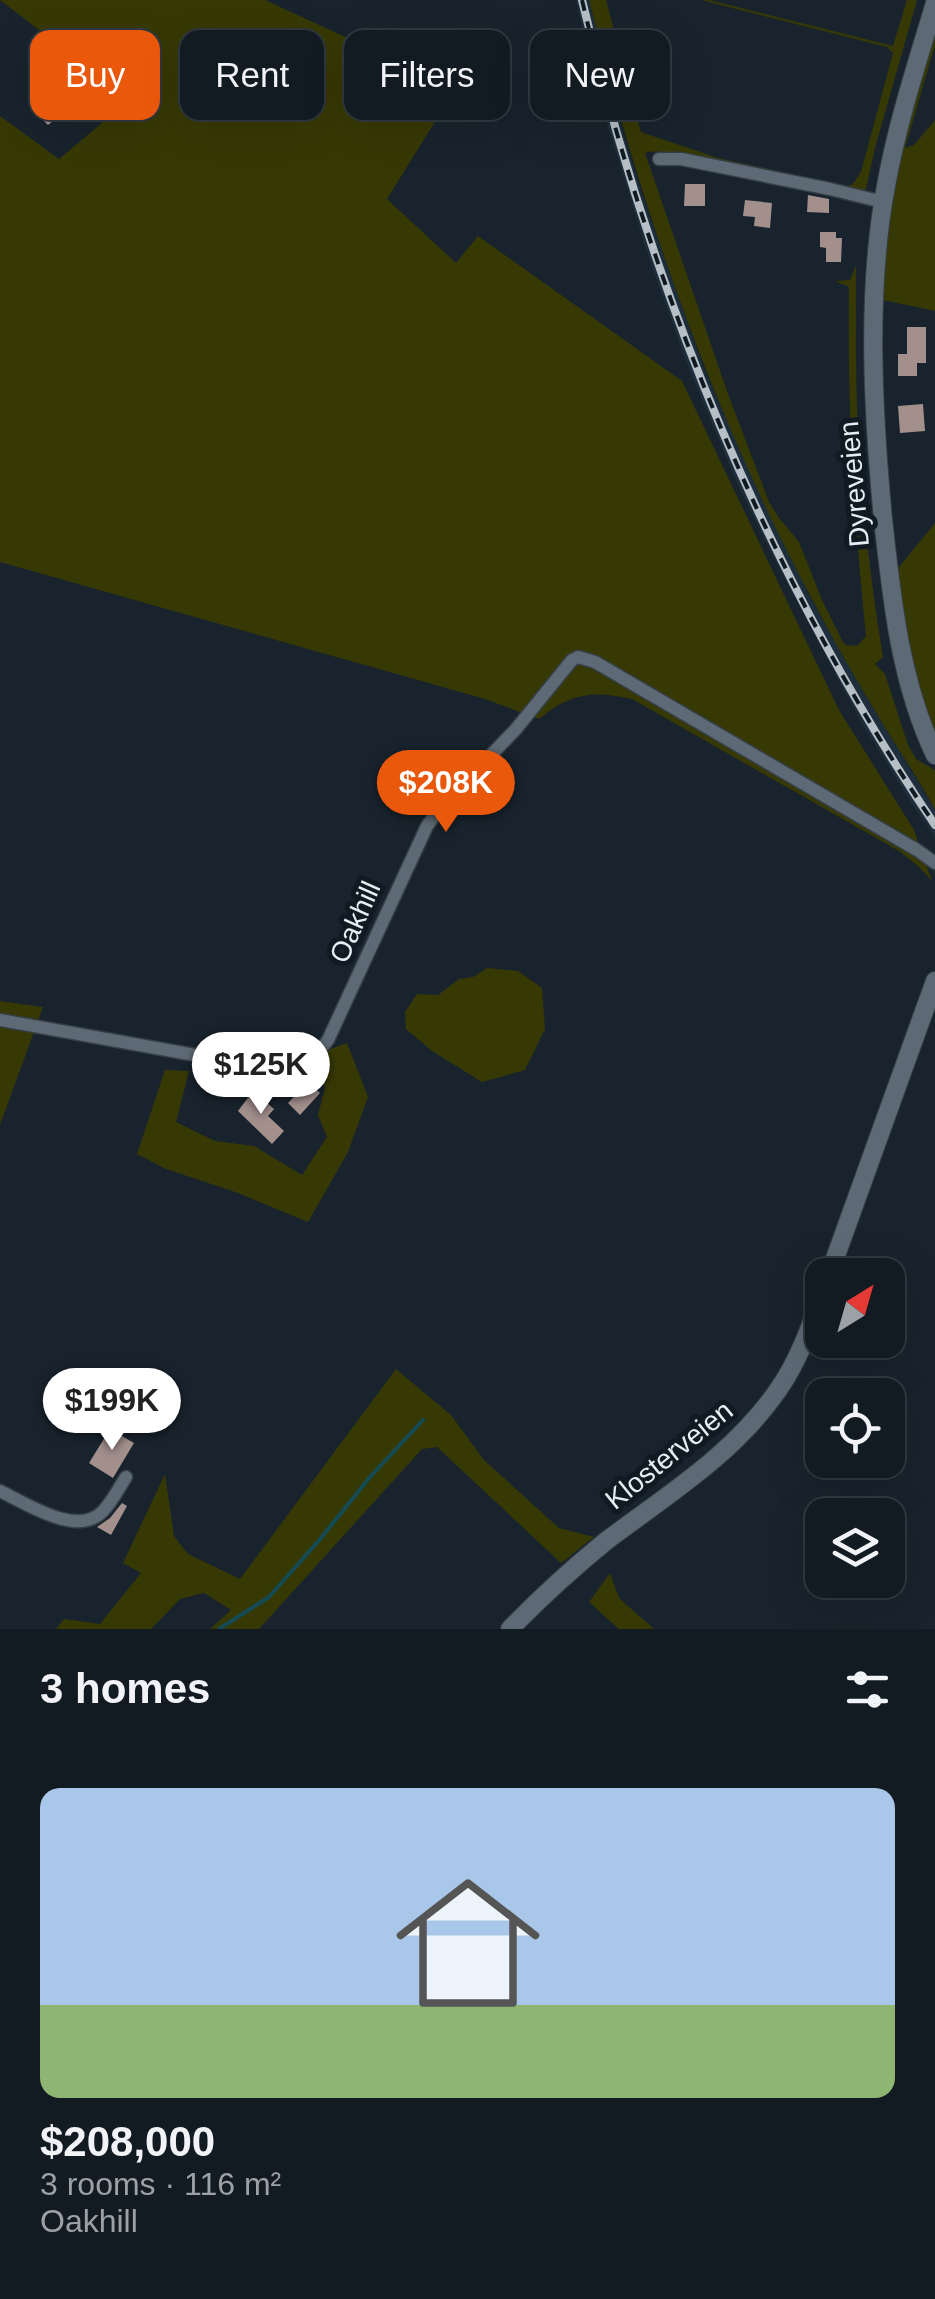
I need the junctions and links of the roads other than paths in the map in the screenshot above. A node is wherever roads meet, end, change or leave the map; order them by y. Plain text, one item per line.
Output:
1 (935, 2) edge
2 (659, 159) dead end
3 (883, 202) junction
4 (935, 756) edge
5 (935, 863) edge
6 (935, 981) edge
7 (0, 1021) edge
8 (835, 1258) edge
9 (805, 1333) edge
10 (126, 1478) dead end
11 (0, 1491) edge
12 (510, 1629) edge

1 - 3 main road, Dyreveien
2 - 3 street
3 - 4 main road, Dyreveien
5 - 7 street, Oakhill
6 - 8 main road
9 - 12 main road, Klosterveien
10 - 11 street

